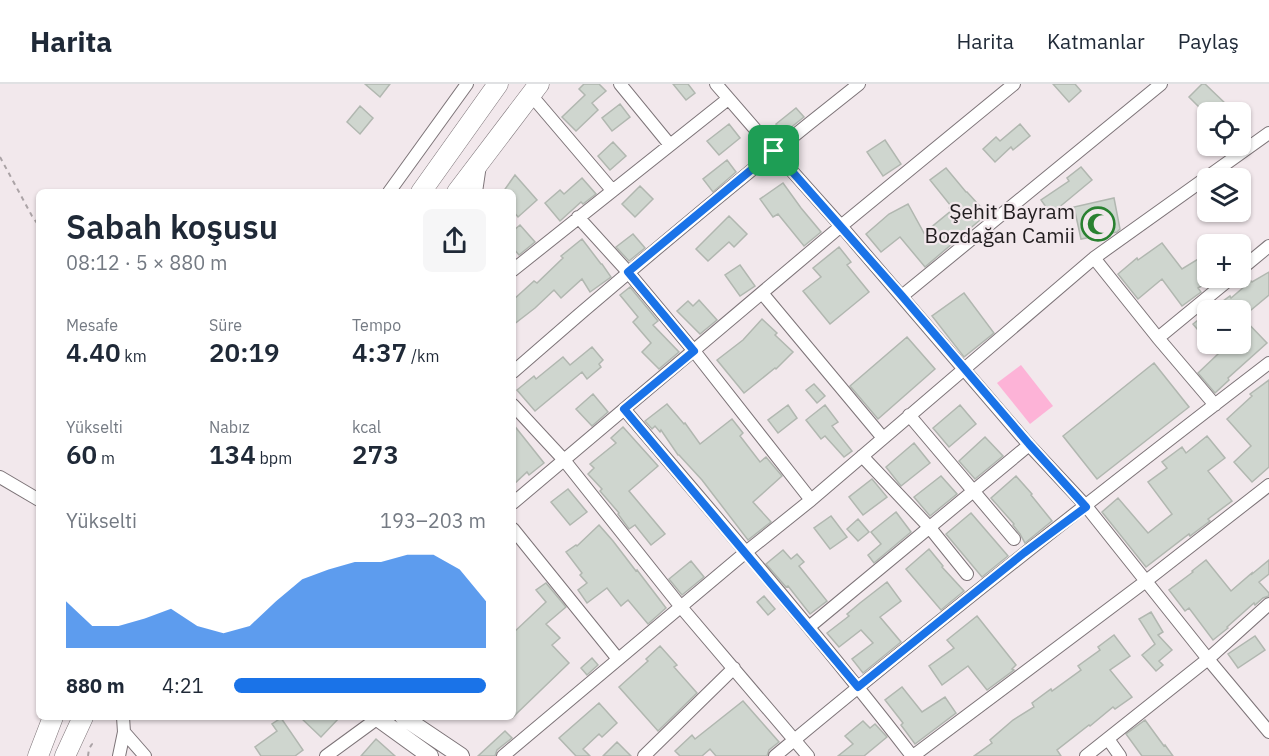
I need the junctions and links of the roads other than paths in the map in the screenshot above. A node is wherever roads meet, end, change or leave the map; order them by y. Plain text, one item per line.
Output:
1 (467, 84) edge
2 (498, 84) edge
3 (620, 84) edge
4 (716, 84) edge
5 (859, 84) edge
6 (1014, 84) edge
7 (1161, 84) edge
8 (535, 90) edge
9 (728, 99) junction
10 (1269, 133) edge
11 (670, 145) junction
12 (774, 151) junction
13 (482, 158) junction
14 (391, 189) edge
15 (423, 189) edge
16 (459, 189) edge
17 (477, 189) edge
18 (612, 190) junction
19 (578, 217) junction
20 (841, 226) junction
21 (1269, 246) edge
22 (1094, 258) junction
23 (1251, 261) edge
24 (516, 268) edge
25 (628, 272) junction
26 (1219, 288) edge
27 (762, 293) junction
28 (902, 296) junction
29 (1158, 338) junction
30 (694, 351) junction
31 (1269, 363) edge
32 (964, 368) junction
33 (516, 369) edge
34 (1215, 405) junction
35 (516, 408) edge
36 (624, 409) junction
37 (909, 416) junction
38 (883, 438) junction
39 (1029, 444) junction
40 (862, 456) junction
41 (564, 460) junction
42 (0, 477) edge
43 (1269, 485) edge
44 (973, 492) junction
45 (36, 498) edge
46 (516, 500) edge
47 (811, 500) junction
48 (1086, 507) junction
49 (930, 528) junction
50 (516, 533) edge
51 (1014, 539) dead end
52 (746, 552) junction
53 (967, 574) dead end
54 (1146, 581) junction
55 (1269, 604) edge
56 (681, 606) junction
57 (809, 627) junction
58 (618, 659) junction
59 (1208, 659) junction
60 (734, 669) junction
61 (858, 687) junction
62 (52, 720) edge
63 (82, 720) edge
64 (123, 720) edge
65 (374, 720) edge
66 (380, 720) edge
67 (407, 720) edge
68 (124, 732) junction
69 (1269, 732) edge
70 (1108, 739) junction
71 (795, 740) junction
72 (38, 756) edge
73 (65, 756) edge
74 (119, 756) edge
75 (145, 756) edge
76 (326, 756) edge
77 (430, 756) edge
78 (461, 756) edge
79 (503, 756) edge
80 (644, 756) edge
81 (775, 756) edge
82 (808, 756) edge
83 (913, 756) edge
84 (1086, 756) edge
85 (1120, 756) edge

1 - 14 street
2 - 15 highway
3 - 11 street
4 - 9 street
5 - 12 street
6 - 20 street
7 - 28 street
8 - 13 highway
8 - 18 street
9 - 11 street
9 - 12 street
10 - 22 street
11 - 18 street
12 - 20 street
12 - 25 street
13 - 16 highway
13 - 17 street
18 - 19 street
19 - 24 street
19 - 25 street
20 - 27 street
20 - 28 street
21 - 23 street
22 - 29 street
22 - 32 street
25 - 30 street
25 - 33 street
26 - 29 street
27 - 30 street
27 - 38 street
28 - 32 street
29 - 34 street
30 - 36 street
30 - 47 street
31 - 34 street
32 - 37 street
32 - 39 street
34 - 48 street
35 - 41 street
36 - 41 street
36 - 52 street
37 - 38 street
37 - 44 street
38 - 40 street
39 - 44 street
39 - 48 street
40 - 47 street
40 - 49 street
41 - 46 street
41 - 56 street
42 - 45 street
43 - 54 street
44 - 49 street
44 - 51 street
47 - 52 street
48 - 54 street
48 - 61 street
49 - 53 street
49 - 57 street
50 - 58 street
52 - 56 street
52 - 57 street
54 - 59 street
54 - 83 street
55 - 59 street
56 - 58 street
56 - 60 street
57 - 61 street
58 - 79 street
59 - 69 street
59 - 70 street
60 - 71 street
60 - 80 street
61 - 71 street
61 - 83 street
62 - 72 highway
63 - 73 highway
64 - 68 street
65 - 76 street
66 - 77 main road
67 - 78 main road
68 - 74 street
68 - 75 street
70 - 84 street
70 - 85 street
71 - 81 street
71 - 82 street

